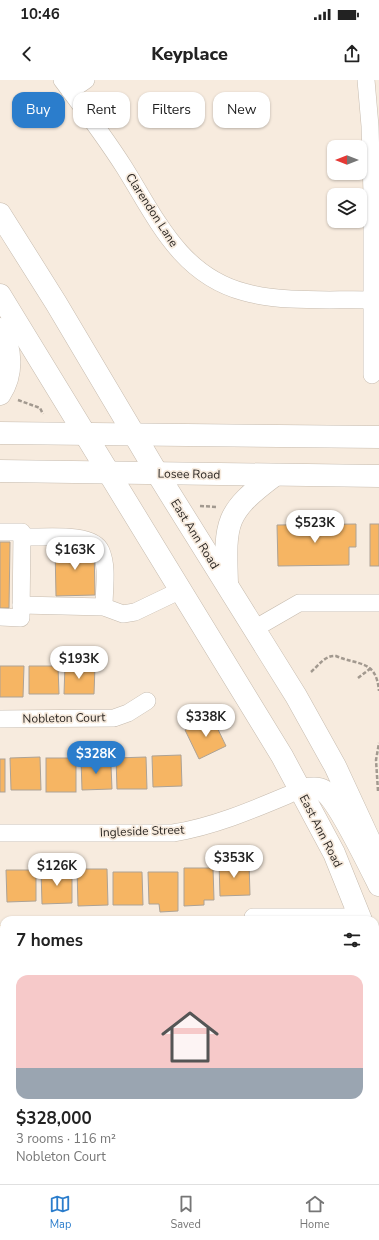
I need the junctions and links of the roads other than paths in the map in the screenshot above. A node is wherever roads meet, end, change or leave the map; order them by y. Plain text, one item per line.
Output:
1 (86, 80) edge
2 (366, 80) edge
3 (66, 85) edge
4 (0, 214) edge
5 (0, 295) edge
6 (371, 300) junction
7 (0, 329) edge
8 (372, 375) dead end
9 (8, 397) edge
10 (0, 433) edge
11 (84, 433) junction
12 (133, 434) junction
13 (379, 437) edge
14 (0, 471) edge
15 (108, 472) junction
16 (157, 473) junction
17 (275, 475) junction
18 (379, 476) edge
19 (0, 532) edge
20 (22, 538) junction
21 (228, 586) junction
22 (181, 590) junction
23 (379, 603) edge
24 (21, 605) junction
25 (104, 607) junction
26 (0, 617) edge
27 (254, 629) junction
28 (147, 701) dead end
29 (0, 719) edge
30 (300, 790) junction
31 (0, 833) edge
32 (377, 853) edge
33 (379, 885) edge
34 (360, 916) edge

1 - 3 street
2 - 6 street
3 - 6 street, Clarendon Lane
4 - 12 main road, East Ann Road
5 - 11 main road, East Ann Road
6 - 8 street
7 - 9 main road
10 - 11 main road
11 - 12 main road
11 - 15 main road, East Ann Road
12 - 13 main road
12 - 16 main road, East Ann Road
14 - 15 main road, Losee Road
15 - 16 main road, Losee Road
15 - 22 main road, East Ann Road
16 - 17 main road, Losee Road
16 - 21 main road, East Ann Road
17 - 18 main road, Losee Road
17 - 21 main road
19 - 20 street
20 - 24 street
20 - 25 street
21 - 27 main road, East Ann Road
22 - 25 street
22 - 30 main road, East Ann Road
23 - 27 street
24 - 25 street
24 - 26 street
27 - 32 main road, East Ann Road
28 - 29 street, Nobleton Court
30 - 31 street, Ingleside Street
30 - 33 main road
30 - 34 main road, East Ann Road

